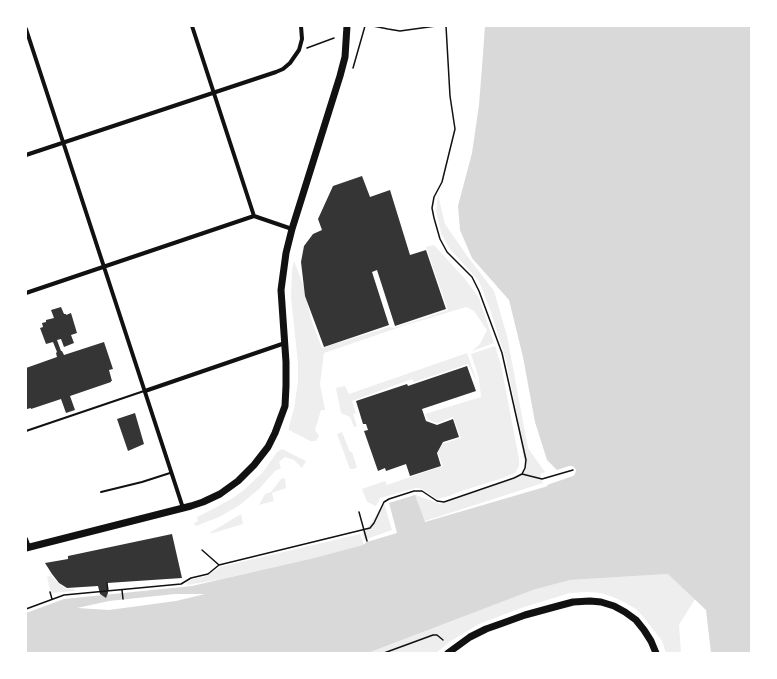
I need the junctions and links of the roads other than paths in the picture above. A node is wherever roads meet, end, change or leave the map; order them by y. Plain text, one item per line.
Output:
1 (192, 26) edge
2 (301, 26) edge
3 (347, 26) edge
4 (26, 29) edge
5 (214, 92) junction
6 (63, 143) junction
7 (26, 155) edge
8 (254, 216) junction
9 (292, 229) junction
10 (104, 267) junction
11 (26, 293) edge
12 (285, 343) junction
13 (145, 391) junction
14 (26, 431) edge
15 (172, 473) junction
16 (101, 492) dead end
17 (183, 508) junction
18 (26, 539) edge
19 (27, 548) edge
20 (448, 653) edge
21 (656, 653) edge

1 - 5 street
2 - 5 street
3 - 9 main road
4 - 6 street
5 - 6 street
5 - 8 street
6 - 7 street
6 - 10 street
8 - 9 street
8 - 10 street
9 - 12 main road
10 - 11 street
10 - 13 street
12 - 13 street
12 - 17 main road
13 - 14 lane
13 - 15 street
15 - 16 lane
15 - 17 street
17 - 19 main road
18 - 19 street
20 - 21 main road

